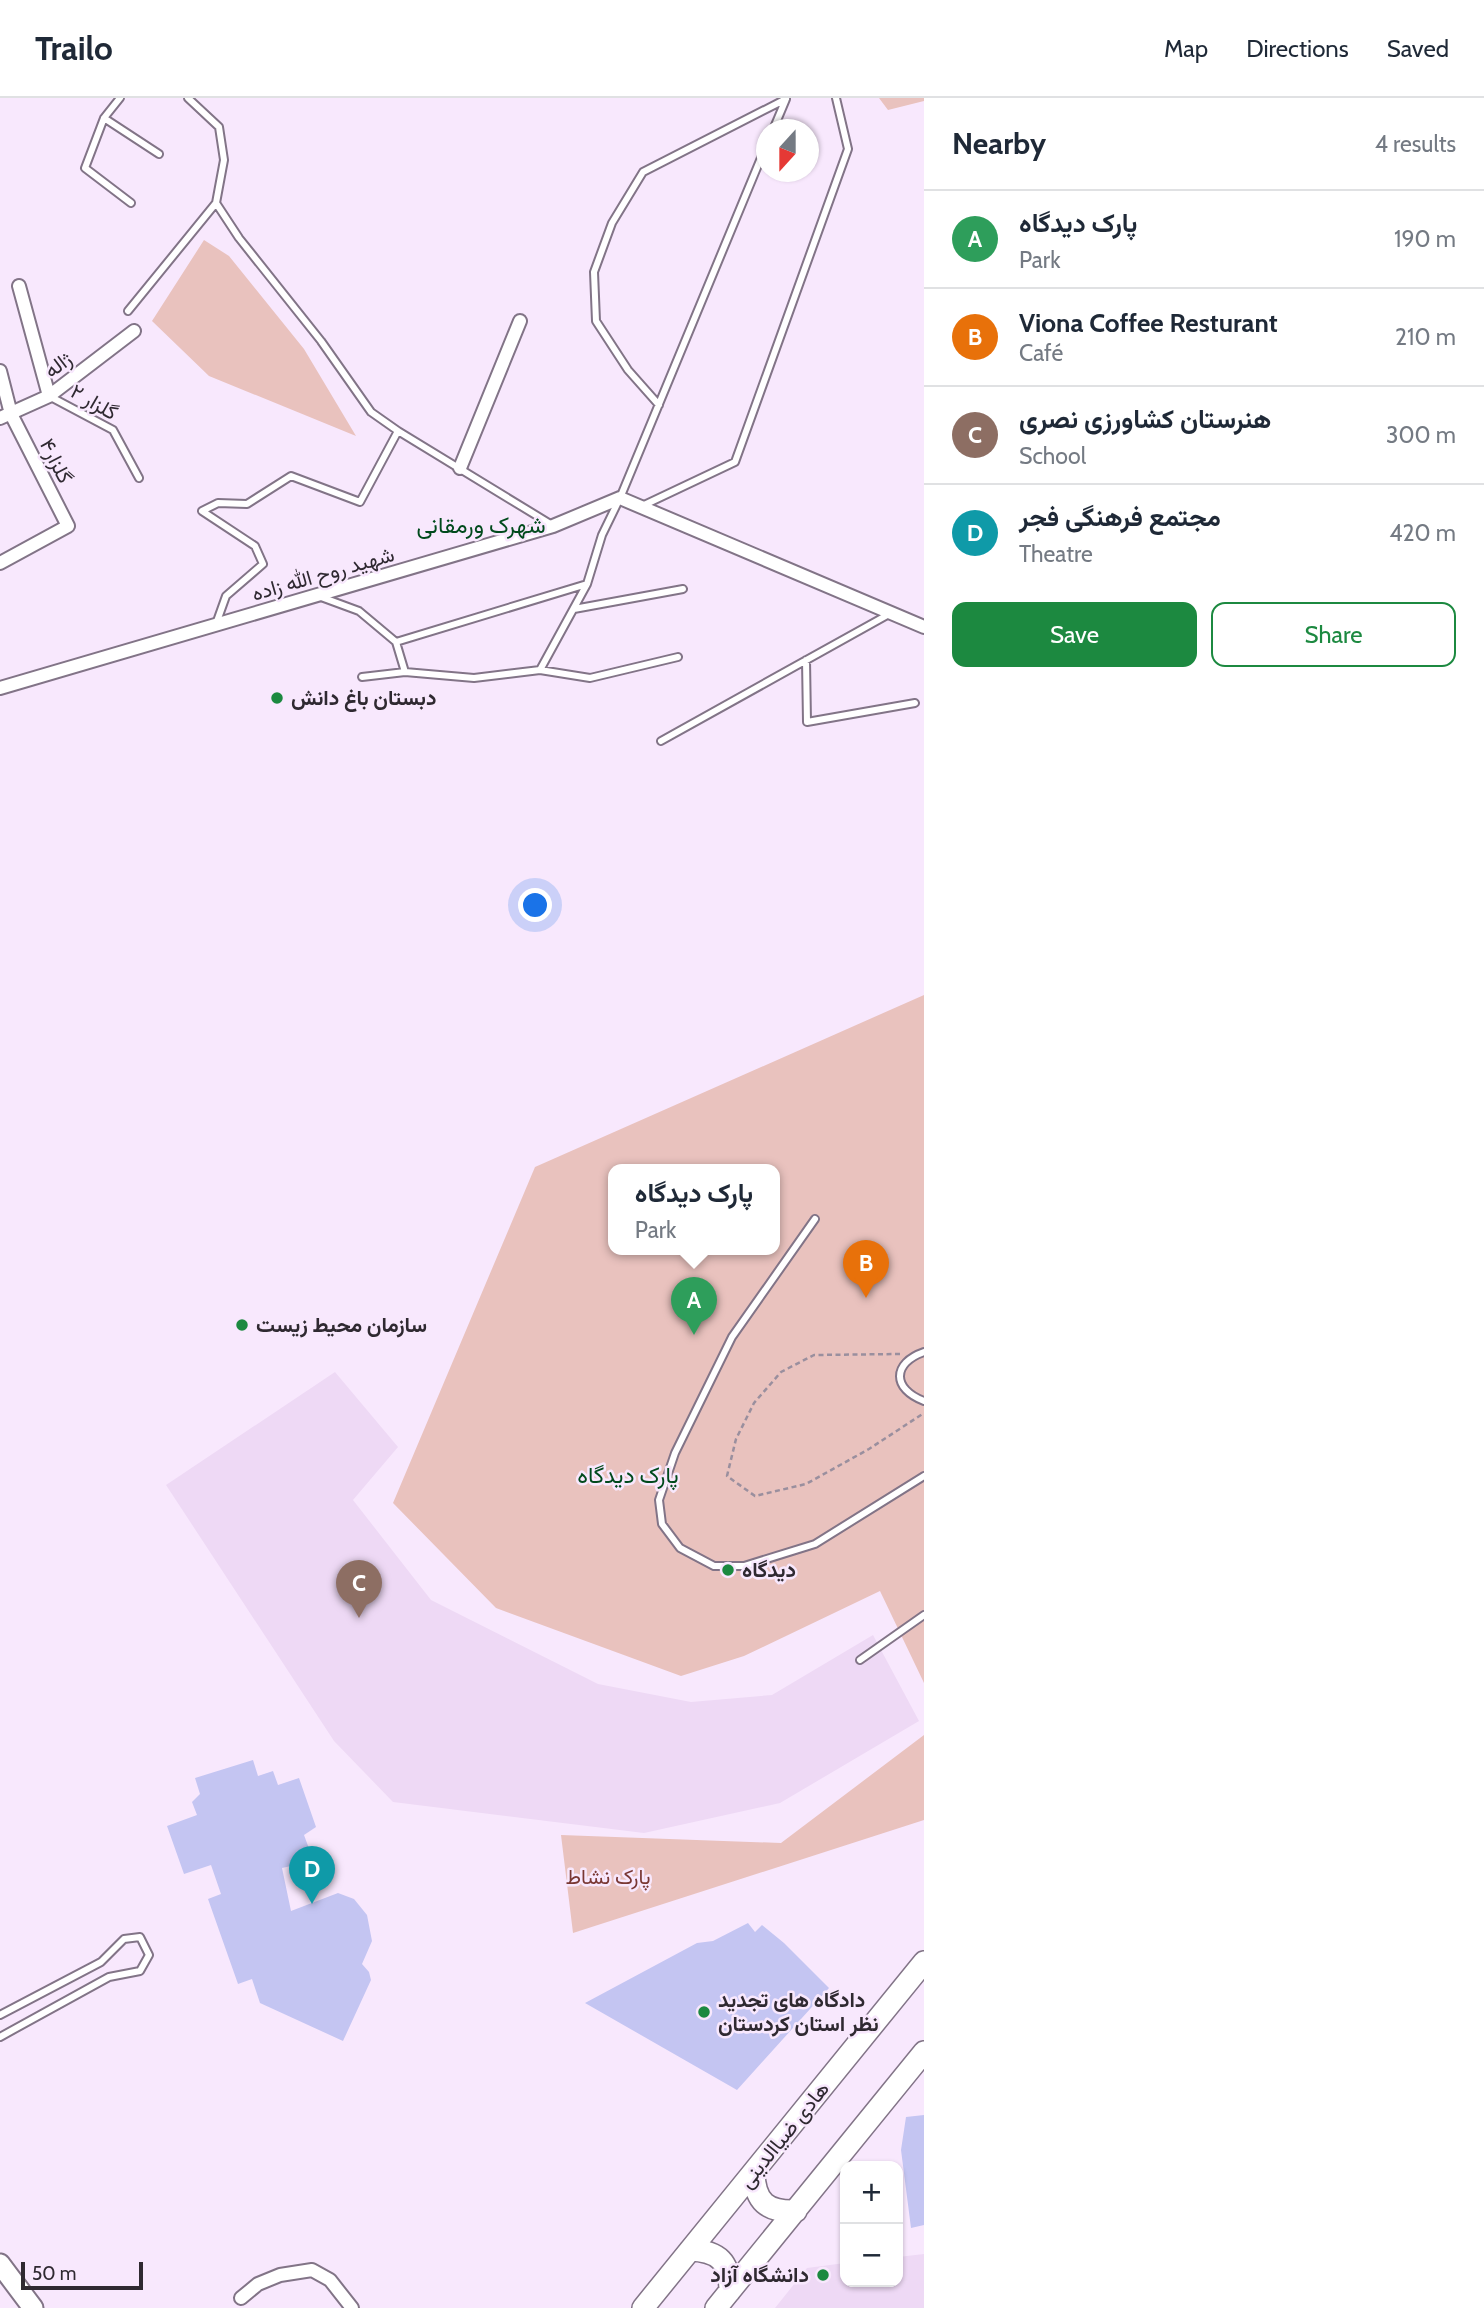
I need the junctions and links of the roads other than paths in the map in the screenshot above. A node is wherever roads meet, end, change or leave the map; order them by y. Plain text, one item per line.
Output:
1 (120, 98) edge
2 (188, 98) edge
3 (786, 98) edge
4 (835, 98) edge
5 (104, 118) junction
6 (777, 119) edge
7 (159, 154) dead end
8 (756, 170) edge
9 (131, 203) dead end
10 (216, 203) junction
11 (19, 286) dead end
12 (128, 311) dead end
13 (520, 321) dead end
14 (134, 331) dead end
15 (0, 371) edge
16 (49, 396) junction
17 (659, 404) junction
18 (5, 416) edge
19 (398, 431) junction
20 (460, 468) junction
21 (139, 478) dead end
22 (620, 498) junction
23 (640, 507) junction
24 (553, 526) junction
25 (0, 563) edge
26 (587, 584) junction
27 (683, 589) dead end
28 (318, 596) junction
29 (574, 609) junction
30 (891, 613) junction
31 (215, 626) junction
32 (924, 627) edge
33 (396, 642) junction
34 (678, 657) dead end
35 (806, 660) junction
36 (540, 670) junction
37 (405, 673) junction
38 (362, 677) dead end
39 (0, 688) edge
40 (915, 704) dead end
41 (661, 741) dead end
42 (815, 1219) dead end
43 (922, 1352) edge
44 (924, 1401) edge
45 (924, 1476) edge
46 (924, 1615) edge
47 (860, 1660) dead end
48 (924, 1962) edge
49 (0, 2014) edge
50 (0, 2037) edge
51 (920, 2060) edge
52 (754, 2173) junction
53 (796, 2211) junction
54 (690, 2250) junction
55 (0, 2263) edge
56 (241, 2298) dead end
57 (723, 2300) edge
58 (33, 2308) edge
59 (352, 2308) edge
60 (643, 2308) edge

1 - 5 lane
2 - 10 lane
3 - 6 lane
3 - 17 lane
4 - 23 lane
5 - 7 lane
5 - 9 lane
8 - 17 lane
10 - 12 lane
10 - 19 lane
11 - 16 street
13 - 20 street
14 - 16 street, ژاله
15 - 18 street, گلزار۴
16 - 18 street, ژاله
16 - 21 lane, گلزار ۲
17 - 22 lane
18 - 25 street, گلزار۴
19 - 20 lane
19 - 31 lane
20 - 24 lane
22 - 23 street
22 - 24 street, شهید روح الله زاده
22 - 26 lane
23 - 30 street
24 - 28 street, شهید روح الله زاده
26 - 29 lane
26 - 33 lane
27 - 29 lane
28 - 31 street, شهید روح الله زاده
28 - 33 lane
29 - 36 lane
30 - 32 street
30 - 35 lane
31 - 39 street, شهید روح الله زاده
33 - 37 lane
34 - 36 lane
35 - 40 lane
35 - 41 lane
36 - 37 lane
37 - 38 lane
42 - 45 lane
43 - 44 lane
46 - 47 lane
48 - 52 main road, هادی ضیاالدینی
49 - 50 lane
51 - 53 main road
52 - 53 main road
52 - 54 main road, هادی ضیاالدینی
53 - 57 main road
54 - 57 main road
54 - 60 main road, هادی ضیاالدینی
55 - 58 main road
56 - 59 street

